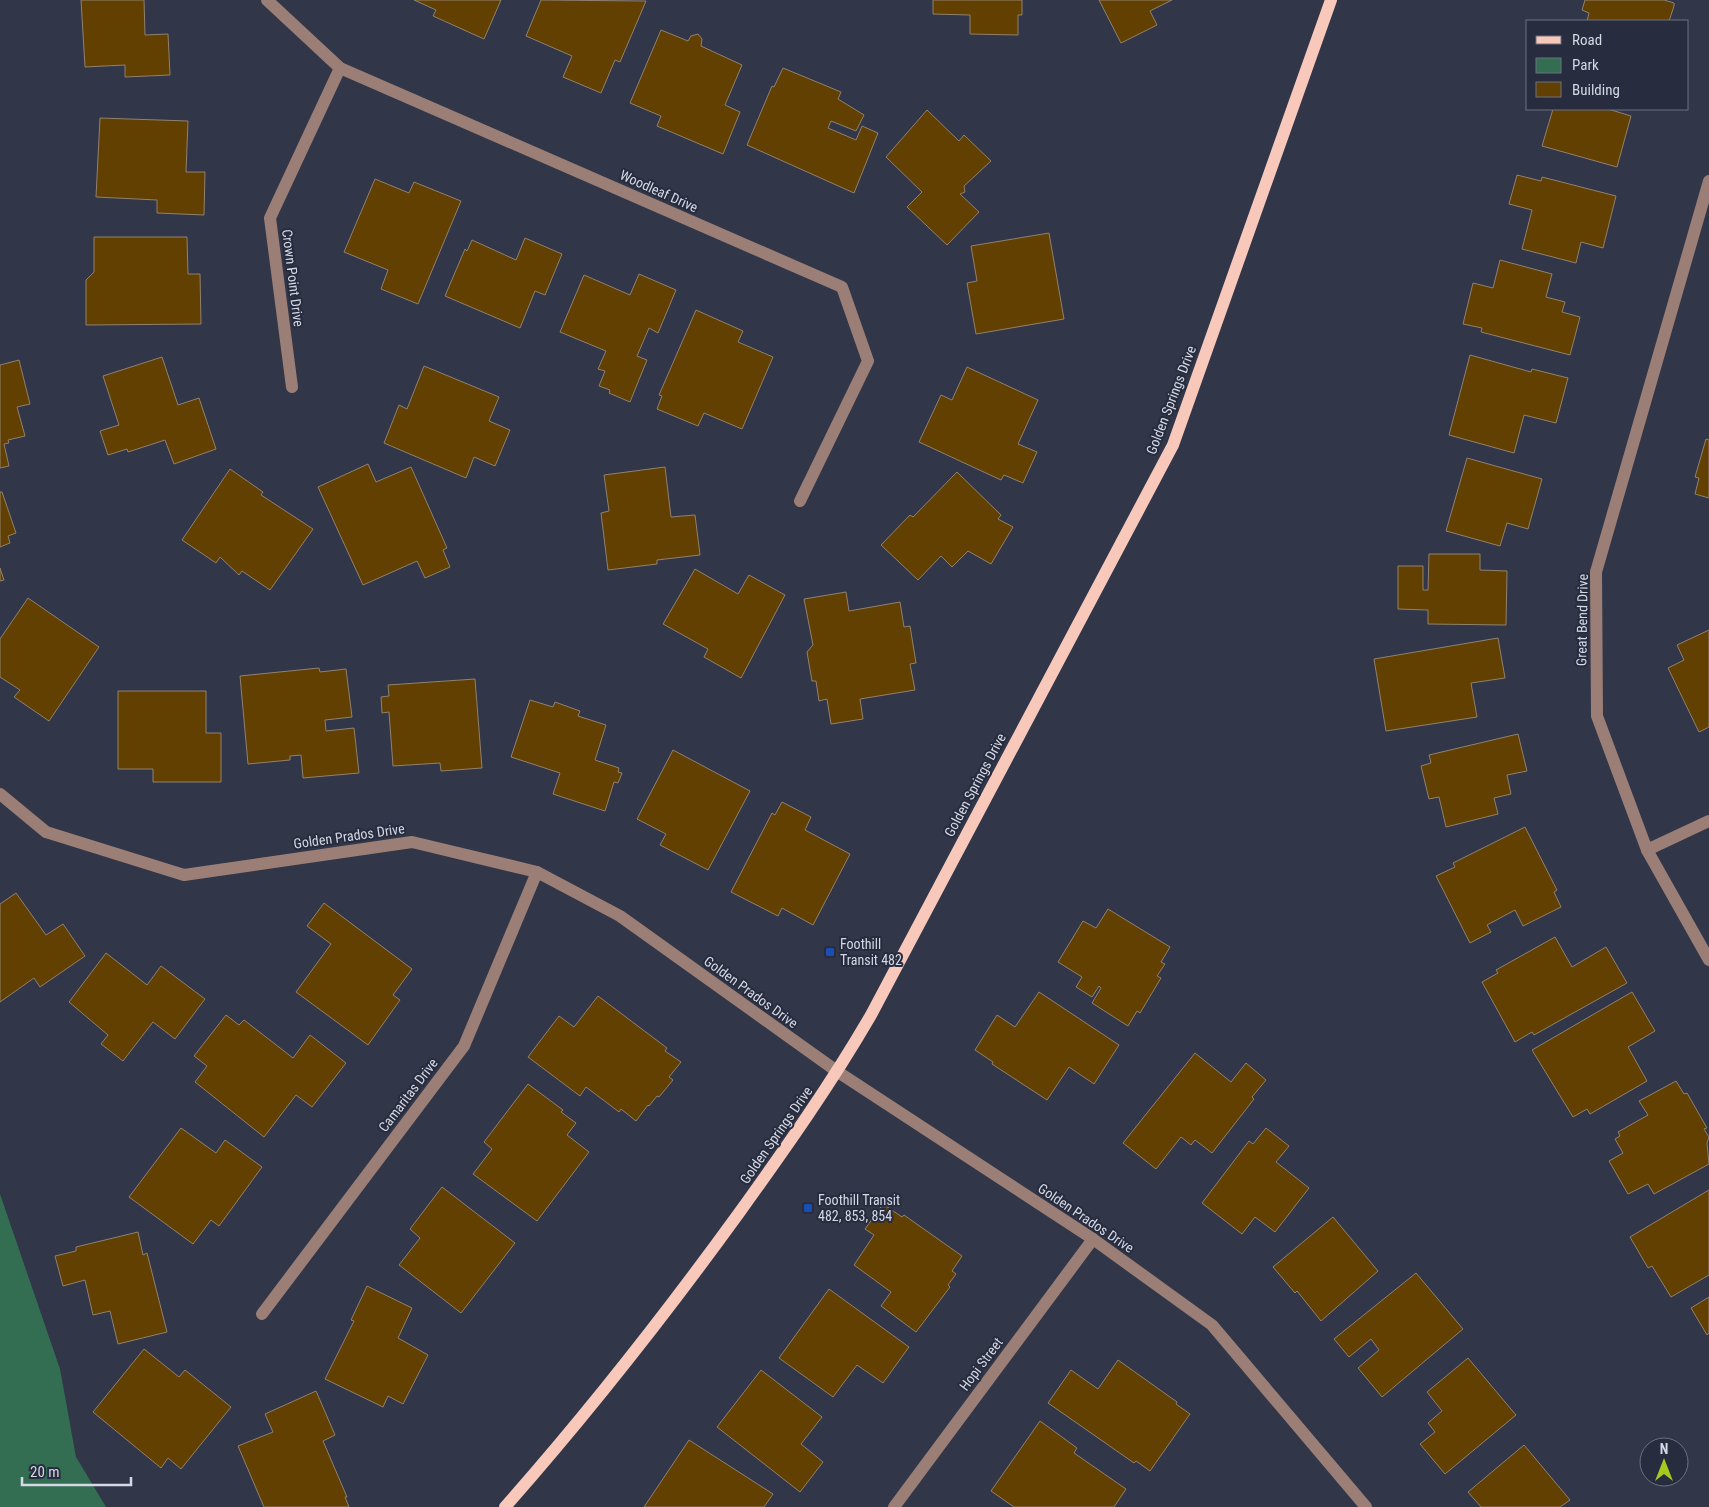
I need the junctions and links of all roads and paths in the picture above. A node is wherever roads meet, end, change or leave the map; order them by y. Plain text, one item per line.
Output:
1 (268, 0) edge
2 (1331, 0) edge
3 (340, 68) junction
4 (1709, 181) edge
5 (292, 387) dead end
6 (800, 501) dead end
7 (0, 794) edge
8 (1709, 821) edge
9 (1648, 850) junction
10 (537, 872) junction
11 (1709, 960) edge
12 (838, 1072) junction
13 (1093, 1239) junction
14 (262, 1314) dead end
15 (505, 1507) edge
16 (894, 1507) edge
17 (1366, 1507) edge

1 - 3 street, Woodleaf Drive
2 - 12 main road, Golden Springs Drive
3 - 5 street, Crown Point Drive
3 - 6 street, Woodleaf Drive
4 - 9 street, Great Bend Drive
7 - 10 street, Golden Prados Drive
8 - 9 street
9 - 11 street, Great Bend Drive
10 - 12 street, Golden Prados Drive
10 - 14 street, Camaritas Drive
12 - 13 street, Golden Prados Drive
12 - 15 main road, Golden Springs Drive
13 - 16 street, Hopi Street
13 - 17 street, Golden Prados Drive

